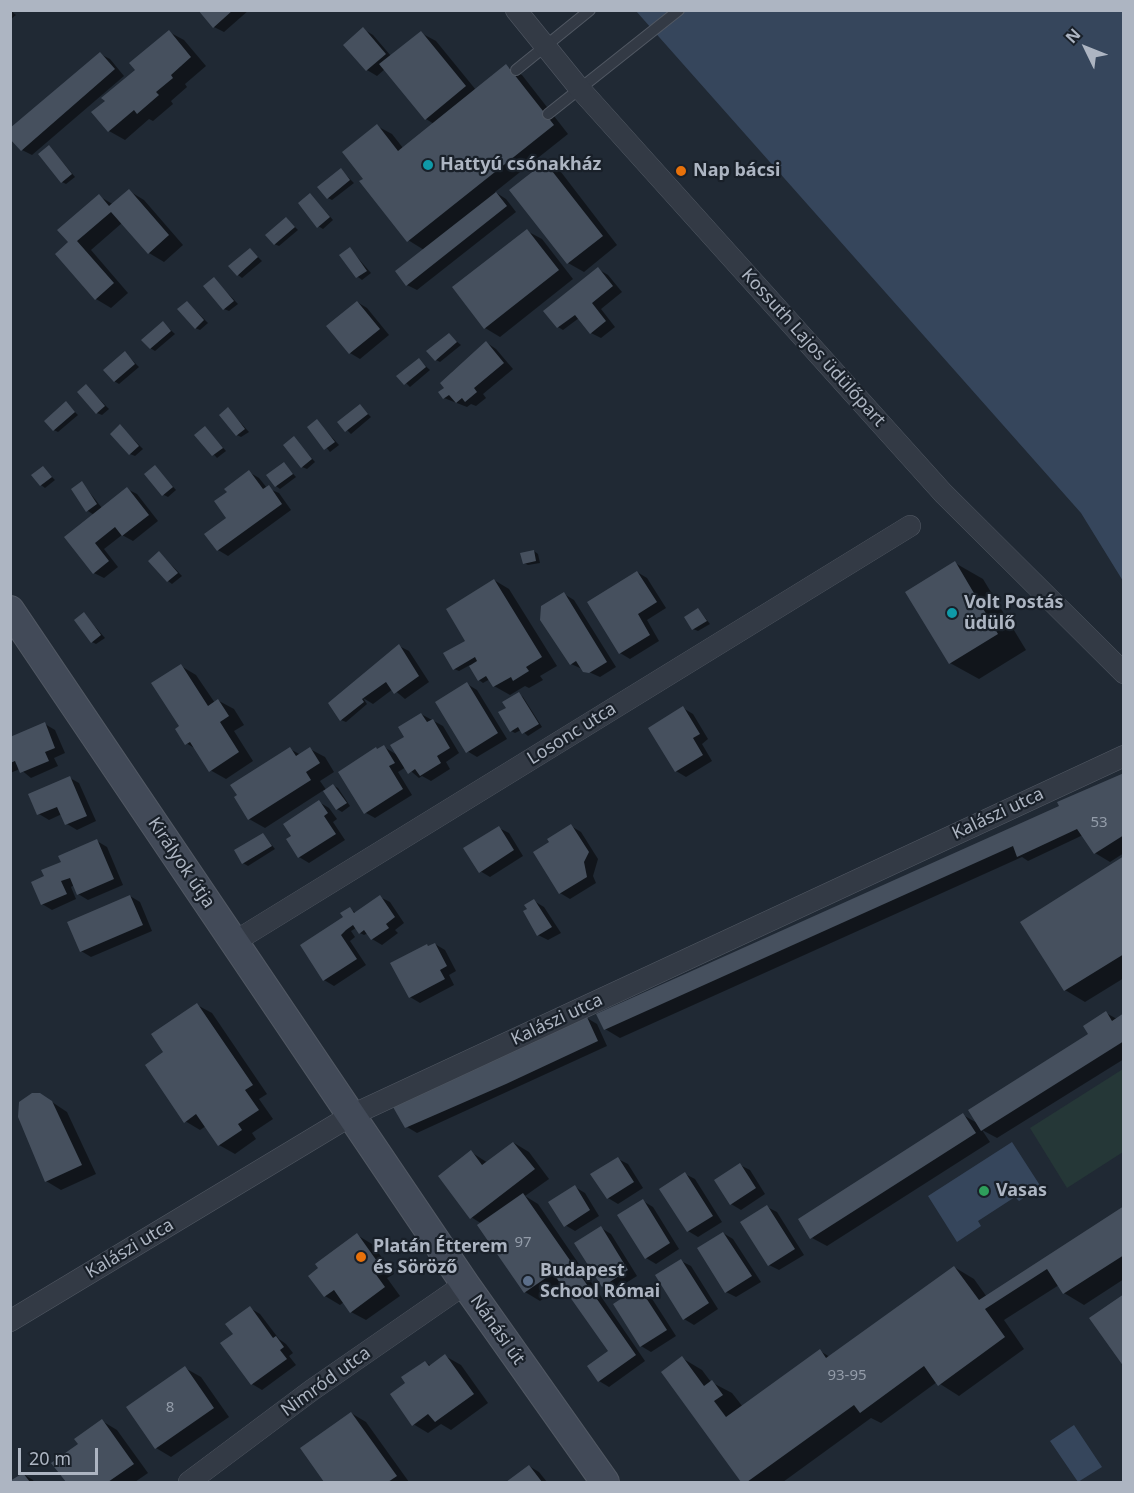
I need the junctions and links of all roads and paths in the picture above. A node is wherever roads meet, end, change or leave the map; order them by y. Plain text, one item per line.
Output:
1 (516, 10) edge
2 (590, 10) edge
3 (679, 10) edge
4 (546, 46) junction
5 (516, 70) dead end
6 (580, 89) junction
7 (548, 114) dead end
8 (910, 526) dead end
9 (10, 610) edge
10 (1124, 673) edge
11 (1124, 756) edge
12 (234, 942) junction
13 (352, 1115) junction
14 (465, 1284) junction
15 (10, 1321) edge
16 (189, 1482) edge
17 (605, 1482) edge

1 - 4 street, Kossuth Lajos üdülőpart
2 - 4 lane
3 - 6 lane
4 - 5 lane
4 - 6 street, Kossuth Lajos üdülőpart
6 - 7 lane
6 - 10 street, Kossuth Lajos üdülőpart
8 - 12 street, Losonc utca
9 - 12 street, Királyok útja
11 - 13 street, Kalászi utca
12 - 13 street, Királyok útja
13 - 14 street, Nánási út
13 - 15 street, Kalászi utca
14 - 16 street, Nimród utca
14 - 17 street, Nánási út

